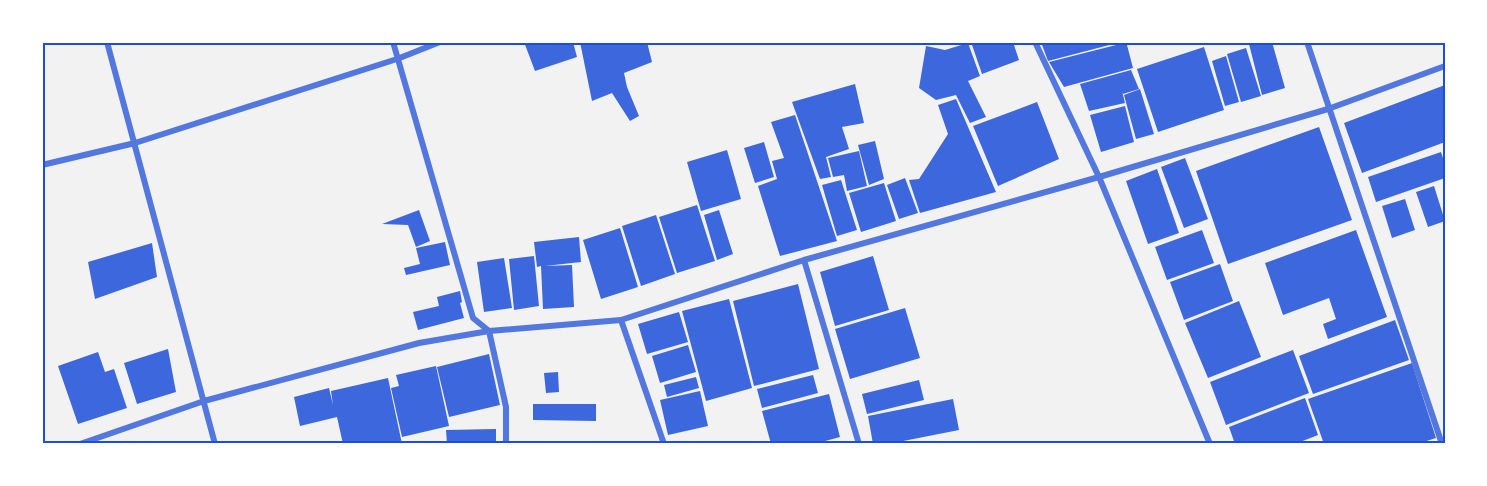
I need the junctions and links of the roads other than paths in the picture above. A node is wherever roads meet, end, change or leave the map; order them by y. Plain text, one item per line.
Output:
1 (107, 42) edge
2 (393, 42) edge
3 (440, 42) edge
4 (1035, 42) edge
5 (1307, 42) edge
6 (397, 58) junction
7 (1445, 66) edge
8 (1328, 109) junction
9 (135, 143) junction
10 (42, 165) edge
11 (1098, 177) junction
12 (804, 260) junction
13 (621, 320) junction
14 (489, 331) junction
15 (204, 401) junction
16 (80, 444) edge
17 (215, 444) edge
18 (506, 444) edge
19 (664, 444) edge
20 (859, 444) edge
21 (1210, 444) edge
22 (1442, 444) edge

1 - 9 street
2 - 6 street
3 - 6 street
4 - 11 street
5 - 8 street
6 - 9 street
6 - 14 street
7 - 8 street
8 - 11 street
8 - 22 street
9 - 10 street
9 - 15 street
11 - 12 street
11 - 21 street
12 - 13 street
12 - 20 street
13 - 14 street
13 - 19 street
14 - 15 street
14 - 18 street
15 - 16 street
15 - 17 street

